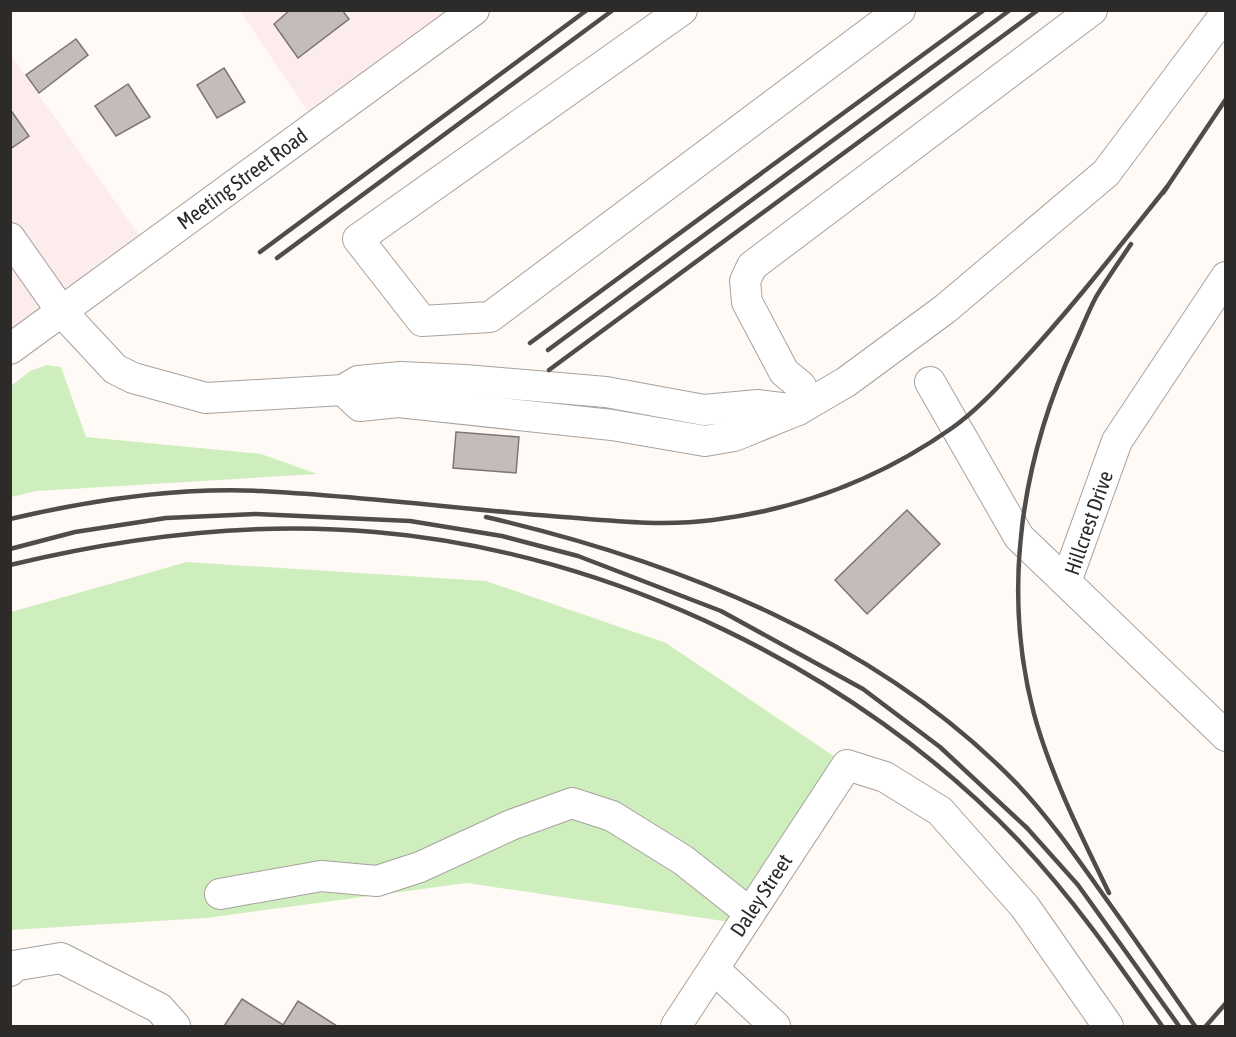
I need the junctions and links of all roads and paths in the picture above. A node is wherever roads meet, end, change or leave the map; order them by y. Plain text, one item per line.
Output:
1 (474, 10) edge
2 (682, 10) edge
3 (900, 10) edge
4 (1092, 10) edge
5 (1226, 12) edge
6 (10, 237) edge
7 (1226, 277) edge
8 (62, 312) junction
9 (10, 349) edge
10 (930, 382) dead end
11 (798, 410) junction
12 (1066, 582) junction
13 (1226, 736) edge
14 (220, 894) dead end
15 (750, 913) junction
16 (714, 969) junction
17 (10, 971) edge
18 (175, 1026) edge
19 (676, 1026) edge
20 (775, 1026) edge
21 (1108, 1026) edge

1 - 8 street, Meeting Street Road
2 - 3 street
4 - 11 street
5 - 11 street
6 - 8 street
7 - 12 street, Hillcrest Drive
8 - 9 street, Meeting Street Road
8 - 11 street
10 - 12 street
12 - 13 street, Hillcrest Drive
14 - 15 street
15 - 16 street, Daley Street
15 - 21 street, Daley Street
16 - 19 street, Daley Street
16 - 20 street
17 - 18 street

